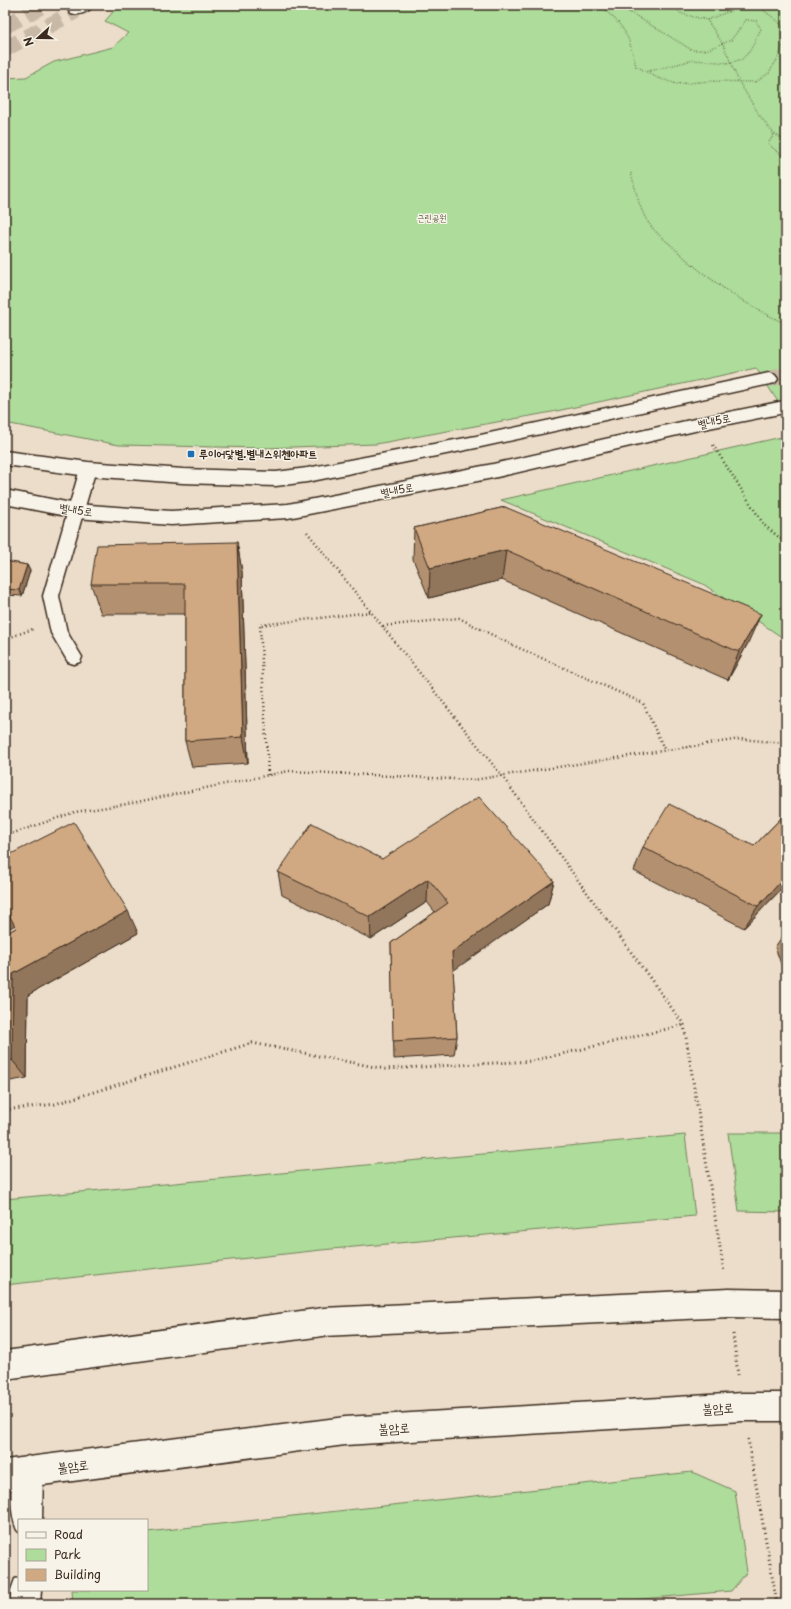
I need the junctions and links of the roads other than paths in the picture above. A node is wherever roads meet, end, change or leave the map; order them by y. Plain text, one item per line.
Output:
1 (769, 379) tunnel mouth
2 (784, 407) dead end
3 (5, 458) edge
4 (88, 469) junction
5 (5, 497) edge
6 (76, 511) junction
7 (74, 657) dead end
8 (786, 1304) edge
9 (5, 1365) edge
10 (786, 1407) edge
11 (16, 1473) edge
12 (27, 1519) edge
13 (26, 1591) edge
14 (26, 1604) edge

1 - 4 street
2 - 6 street, 별내5로
3 - 4 street
4 - 6 lane
5 - 6 street, 별내5로
6 - 7 lane
8 - 9 street
10 - 11 street, 불암로
11 - 12 street
13 - 14 street

